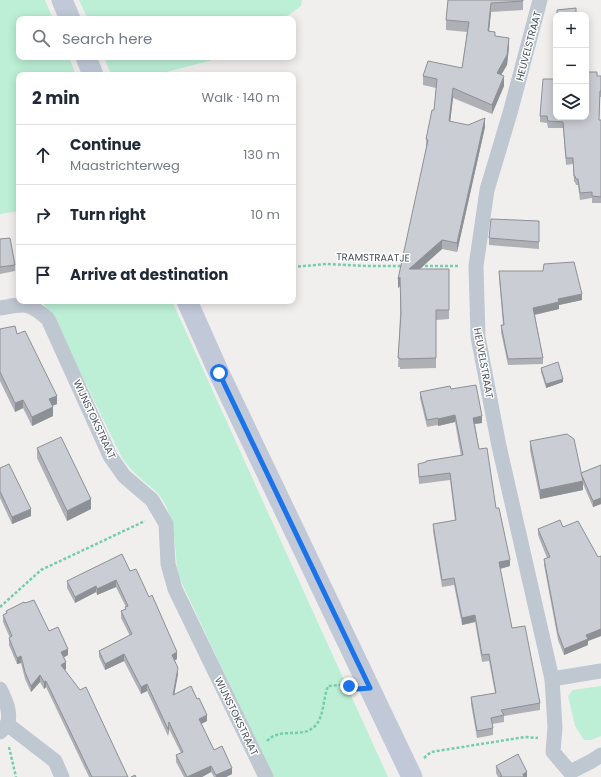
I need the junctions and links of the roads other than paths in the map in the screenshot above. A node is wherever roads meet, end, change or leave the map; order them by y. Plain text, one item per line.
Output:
1 (62, 0) edge
2 (540, 0) edge
3 (69, 16) edge
4 (87, 60) edge
5 (92, 72) edge
6 (188, 304) edge
7 (0, 308) edge
8 (601, 672) edge
9 (552, 679) junction
10 (0, 689) edge
11 (4, 728) edge
12 (601, 755) edge
13 (417, 770) edge
14 (62, 777) edge
15 (266, 777) edge

1 - 3 main road
2 - 9 street, HEUVELSTRAAT
4 - 5 main road
6 - 13 main road
7 - 15 street, WIJNSTOKSTRAAT
8 - 9 street
9 - 12 street, HEUVELSTRAAT
10 - 11 street
11 - 14 street

